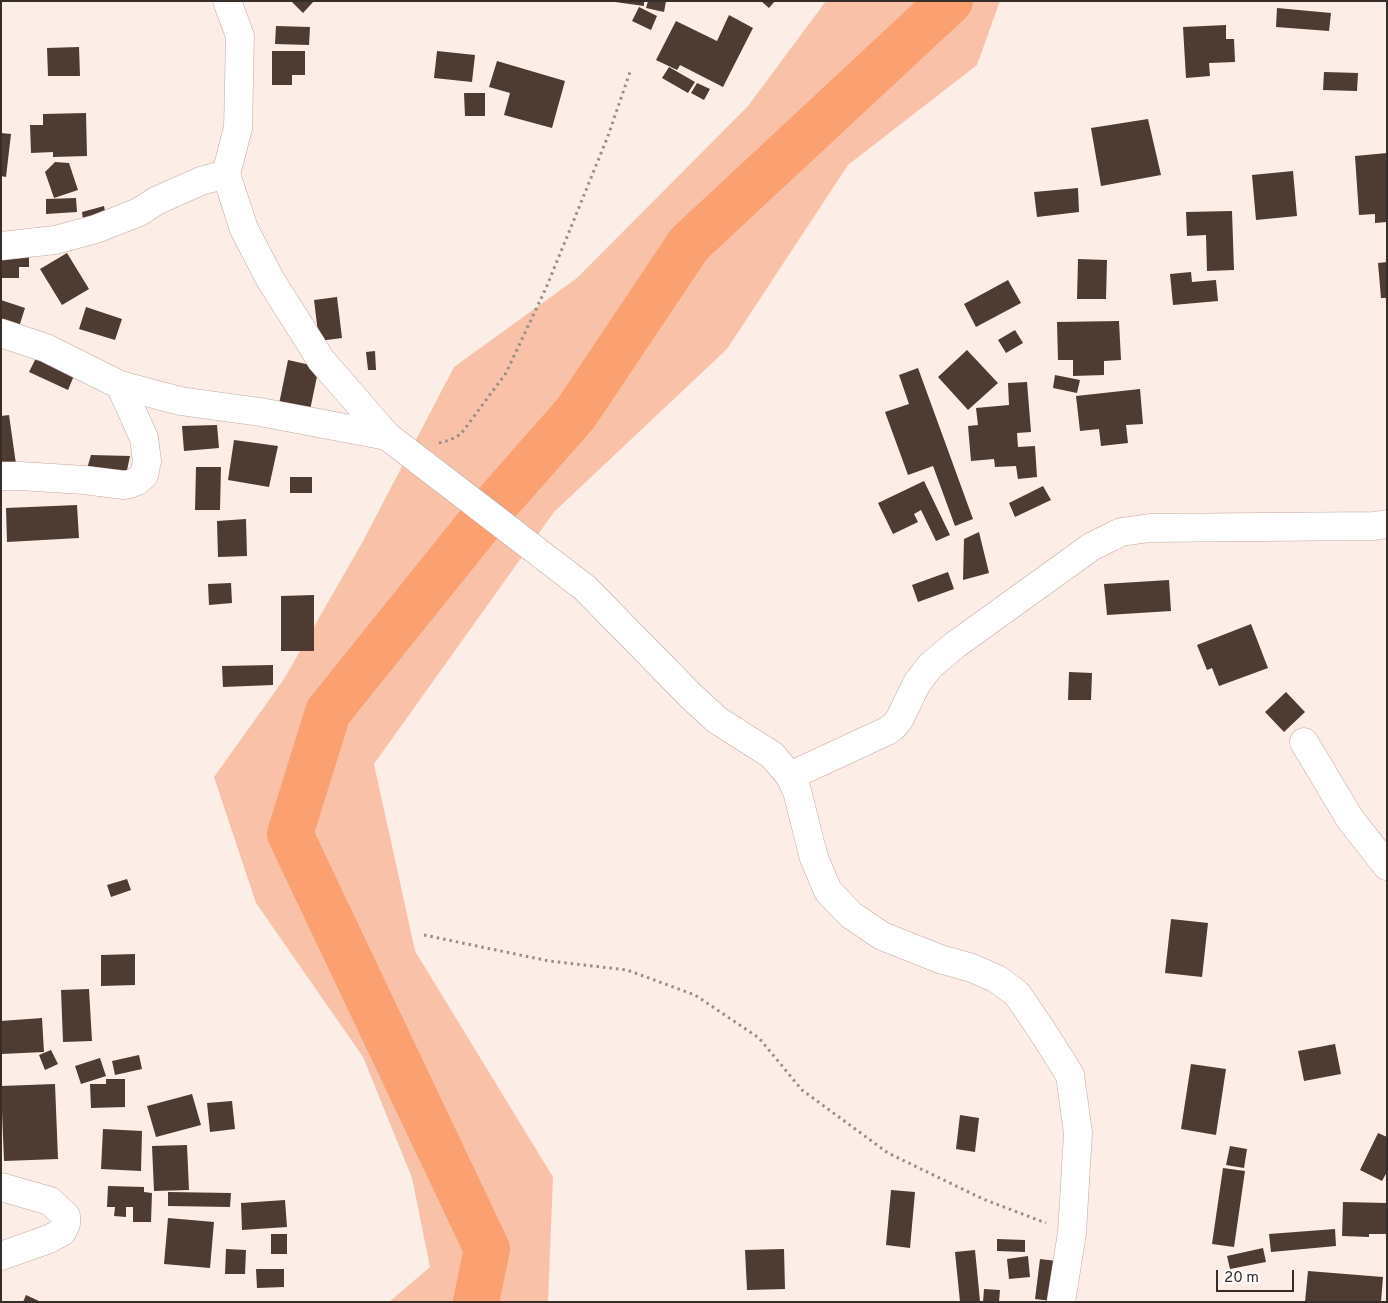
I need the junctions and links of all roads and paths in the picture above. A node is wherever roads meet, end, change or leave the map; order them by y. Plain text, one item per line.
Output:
1 (227, 1) edge
2 (632, 69) dead end
3 (226, 174) junction
4 (1, 246) edge
5 (1, 333) edge
6 (120, 385) junction
7 (387, 436) junction
8 (433, 442) dead end
9 (1, 476) edge
10 (1387, 524) edge
11 (1304, 742) dead end
12 (790, 776) junction
13 (1387, 866) edge
14 (424, 934) dead end
15 (1, 1187) edge
16 (1072, 1233) junction
17 (1, 1256) edge
18 (1061, 1302) edge

1 - 3 street
2 - 8 path
3 - 4 street
3 - 7 street
5 - 6 street
6 - 7 street
6 - 9 street
7 - 12 street
10 - 12 street
11 - 13 street
12 - 16 street
14 - 16 path
15 - 17 street
16 - 18 street

